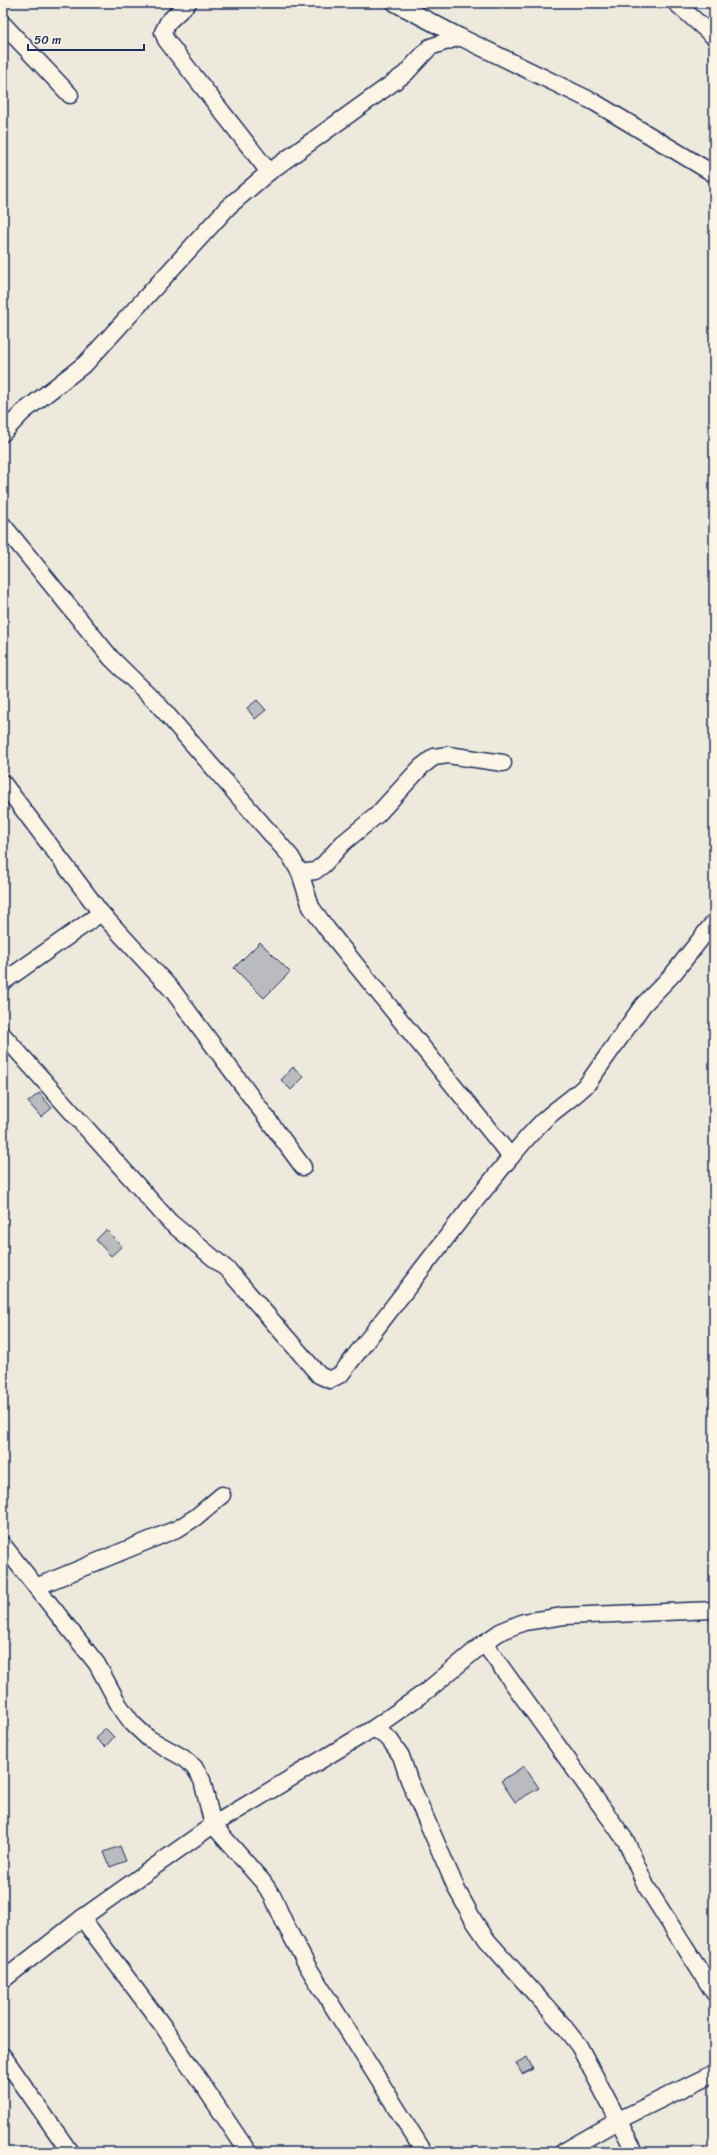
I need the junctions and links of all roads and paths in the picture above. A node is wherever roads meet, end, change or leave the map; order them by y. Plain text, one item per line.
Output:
1 (188, 3) edge
2 (395, 3) edge
3 (676, 3) edge
4 (3, 24) edge
5 (460, 37) junction
6 (714, 37) edge
7 (70, 95) dead end
8 (269, 172) junction
9 (714, 174) edge
10 (3, 433) edge
11 (3, 525) edge
12 (503, 763) dead end
13 (3, 783) edge
14 (300, 873) junction
15 (101, 913) junction
16 (714, 922) edge
17 (3, 982) edge
18 (3, 1035) edge
19 (511, 1157) junction
20 (303, 1167) dead end
21 (222, 1495) dead end
22 (3, 1545) edge
23 (36, 1587) junction
24 (714, 1610) edge
25 (484, 1643) junction
26 (374, 1728) junction
27 (213, 1825) junction
28 (82, 1918) junction
29 (3, 1980) edge
30 (714, 1993) edge
31 (3, 2056) edge
32 (714, 2073) edge
33 (619, 2120) junction
34 (70, 2152) edge
35 (248, 2152) edge
36 (424, 2152) edge
37 (563, 2152) edge
38 (635, 2152) edge

1 - 8 street
2 - 5 street
3 - 6 street
4 - 7 street
5 - 8 street
5 - 9 street
8 - 10 street
11 - 14 street
12 - 14 street
13 - 15 street
14 - 19 street
15 - 17 street
15 - 20 street
16 - 19 street
18 - 19 street
21 - 23 street
22 - 23 street
23 - 27 street
24 - 25 street
25 - 26 street
25 - 30 street
26 - 27 street
26 - 33 street
27 - 28 street
27 - 36 street
28 - 29 street
28 - 35 street
31 - 34 street
32 - 33 street
33 - 37 street
33 - 38 street

